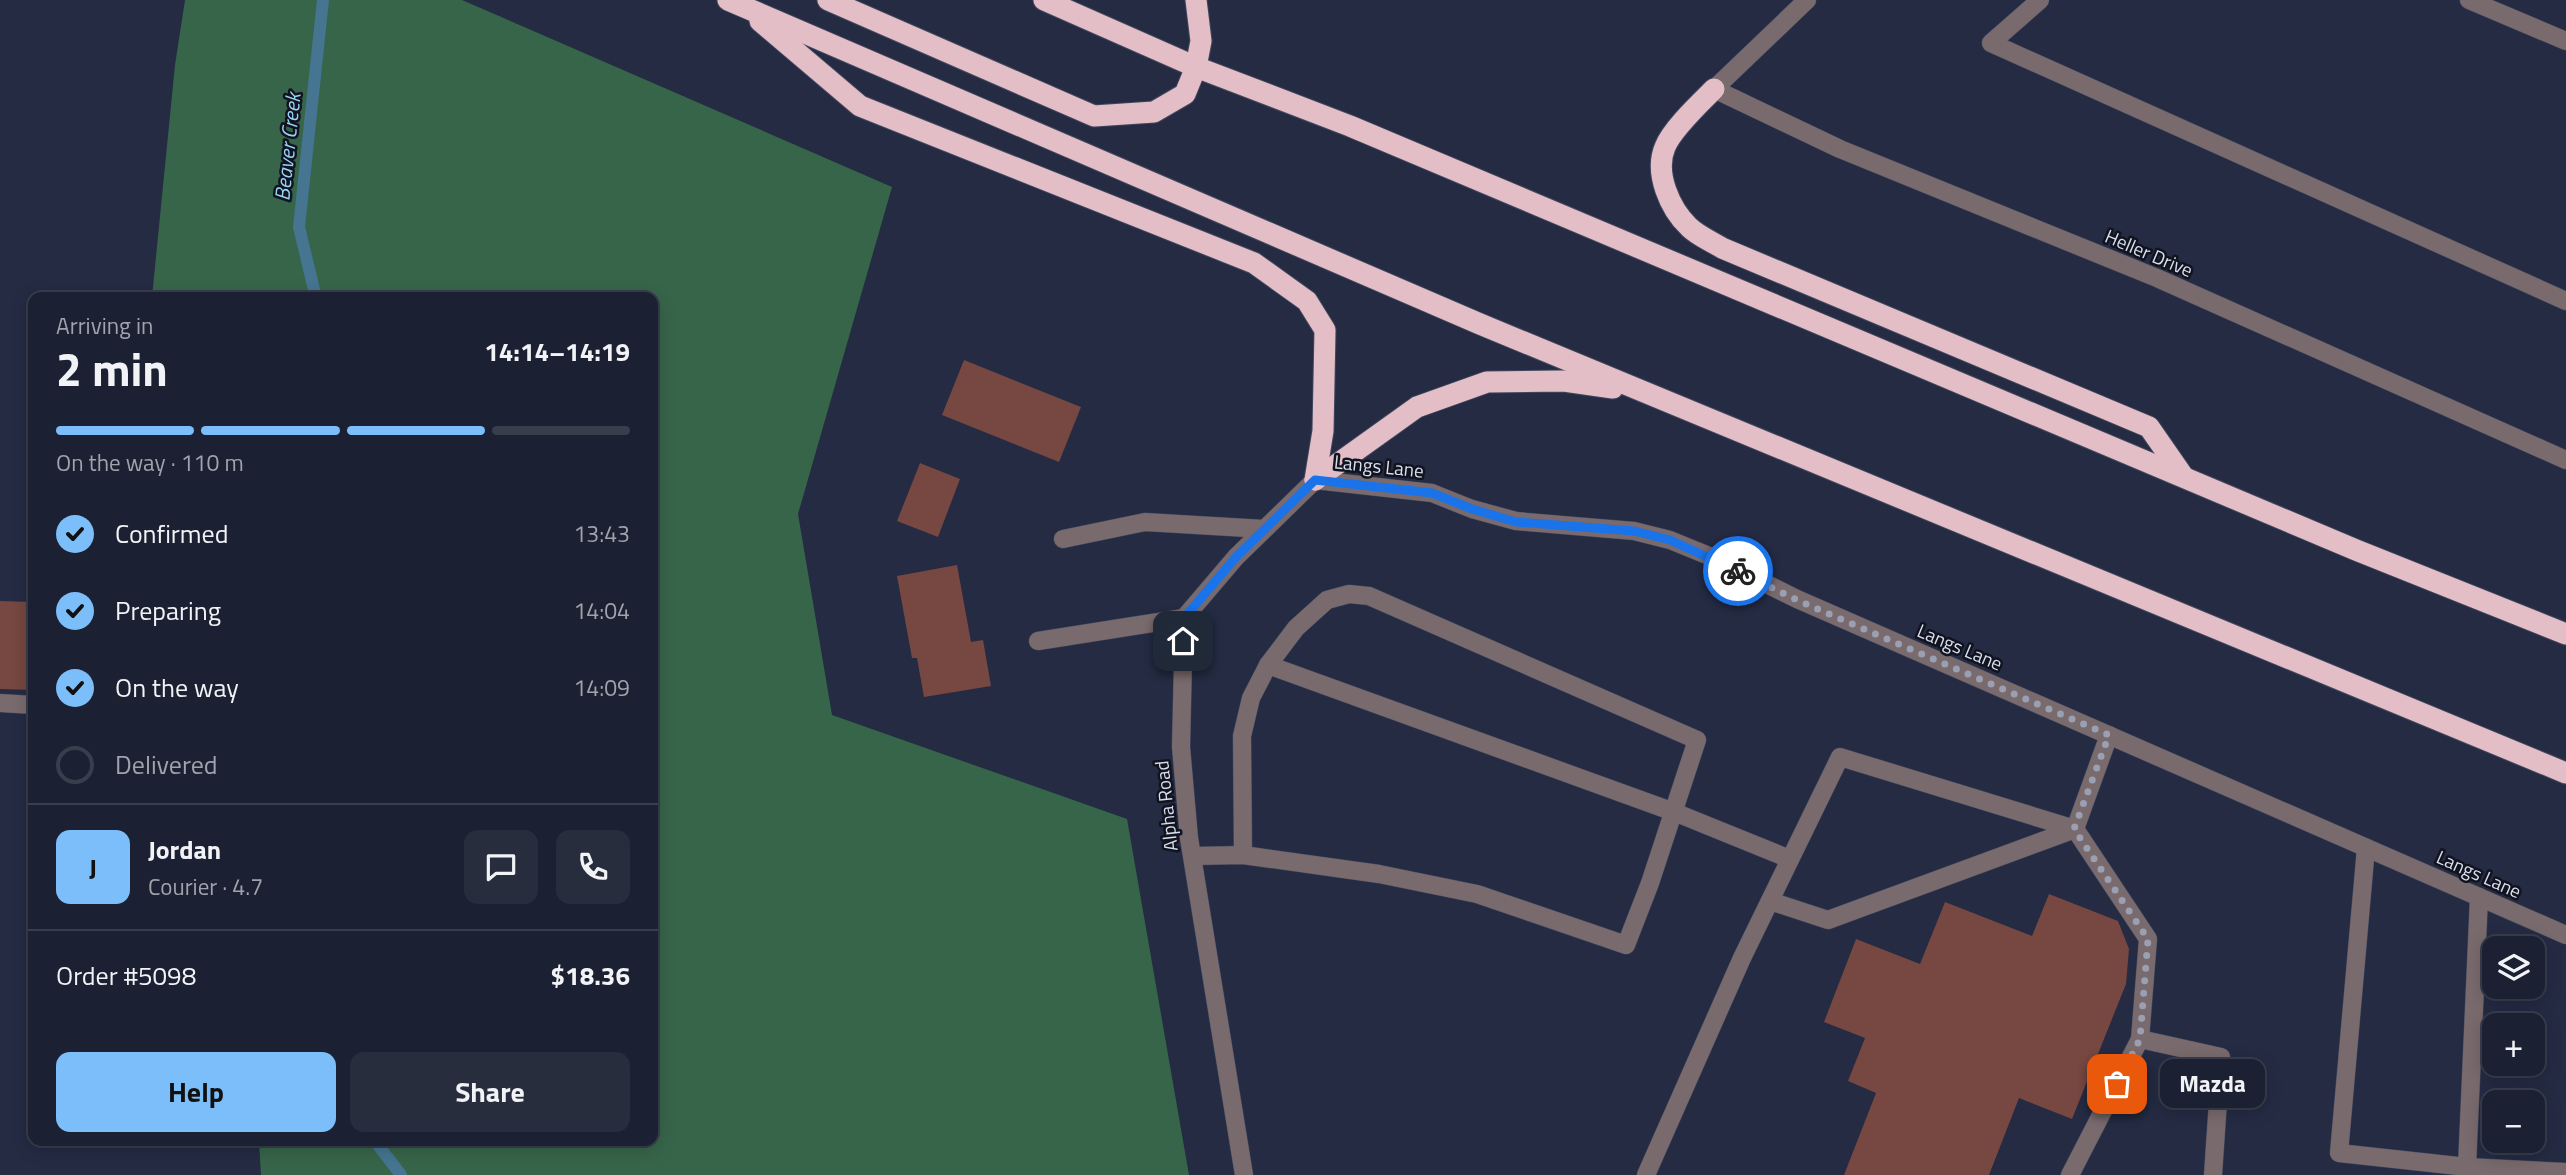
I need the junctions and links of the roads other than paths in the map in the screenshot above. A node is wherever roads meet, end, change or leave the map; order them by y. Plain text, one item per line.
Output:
1 (828, 0) edge
2 (1044, 0) edge
3 (1196, 0) edge
4 (1807, 0) edge
5 (2040, 0) edge
6 (2469, 0) edge
7 (735, 3) edge
8 (2566, 41) edge
9 (1196, 67) junction
10 (1714, 89) junction
11 (2566, 302) edge
12 (1646, 392) junction
13 (2566, 460) edge
14 (2183, 476) junction
15 (1315, 480) junction
16 (1264, 529) junction
17 (1063, 539) dead end
18 (1184, 618) junction
19 (2566, 635) edge
20 (1038, 641) dead end
21 (1268, 665) junction
22 (0, 703) edge
23 (28, 705) edge
24 (2109, 735) junction
25 (2566, 773) edge
26 (1674, 812) junction
27 (2074, 829) junction
28 (2366, 848) junction
29 (1243, 855) junction
30 (1193, 856) junction
31 (1790, 859) junction
32 (2479, 897) junction
33 (1770, 901) junction
34 (2566, 935) edge
35 (2140, 1039) junction
36 (2467, 1167) junction
37 (2566, 1172) edge
38 (1244, 1175) edge
39 (1647, 1175) edge
40 (2070, 1175) edge
41 (2213, 1175) edge

1 - 9 highway
2 - 9 highway
3 - 9 highway
4 - 10 street
5 - 11 street
6 - 8 street
7 - 12 highway
7 - 15 highway
9 - 14 highway
10 - 13 street, Heller Drive
10 - 14 highway
12 - 15 highway
12 - 25 highway
14 - 19 highway
15 - 16 street
15 - 24 street, Langs Lane
16 - 17 street
16 - 18 street
18 - 20 street
18 - 30 street, Alpha Road
21 - 26 street
21 - 26 street
21 - 29 street
22 - 23 street
24 - 27 street
24 - 28 street, Langs Lane
26 - 29 street
26 - 31 street
27 - 31 street
27 - 33 street
27 - 35 street
28 - 32 street, Langs Lane
28 - 36 street
29 - 30 street
30 - 38 street, Alpha Road
31 - 33 street
32 - 34 street, Langs Lane
32 - 36 street
33 - 39 street
35 - 40 street
35 - 41 street
36 - 37 street

